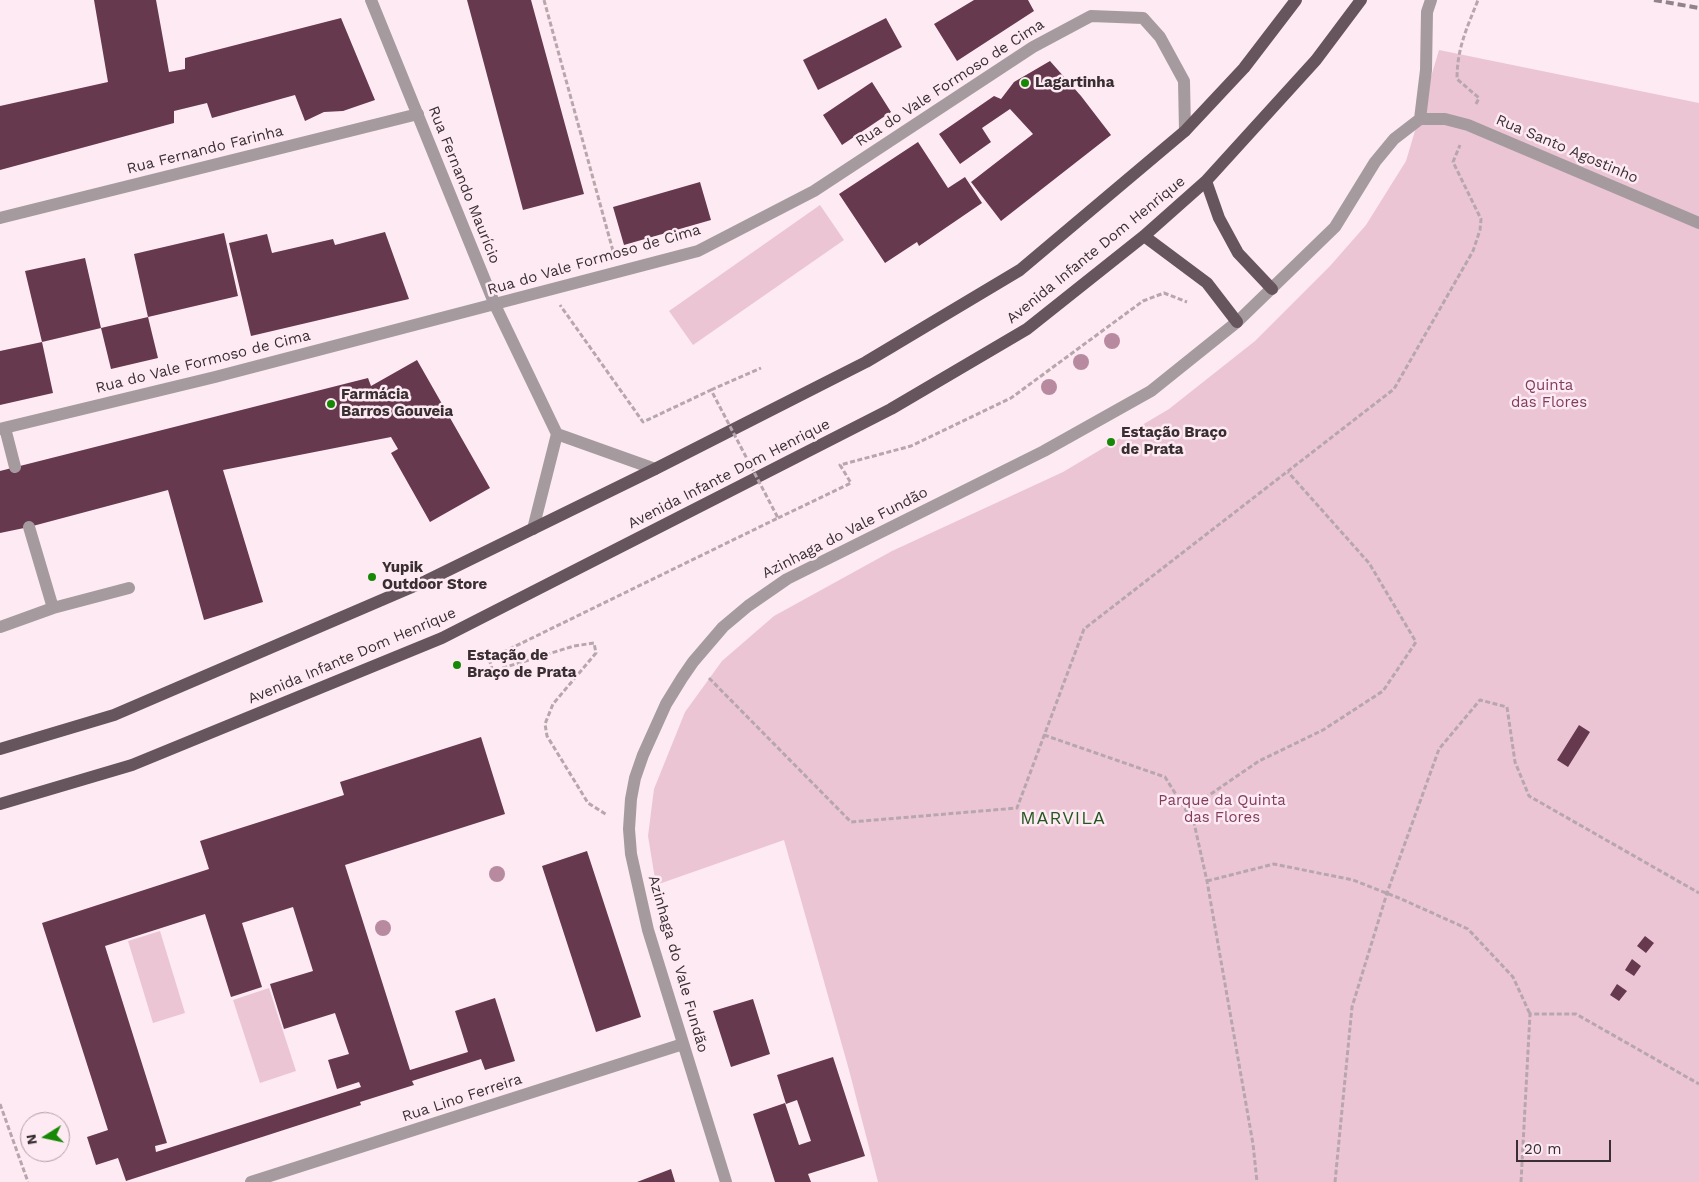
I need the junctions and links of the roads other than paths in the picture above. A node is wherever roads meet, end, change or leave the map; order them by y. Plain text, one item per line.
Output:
1 (371, 0) edge
2 (1296, 0) edge
3 (1361, 0) edge
4 (1431, 0) edge
5 (418, 114) junction
6 (1420, 119) junction
7 (1185, 131) junction
8 (1206, 180) junction
9 (0, 218) edge
10 (1699, 222) edge
11 (1144, 236) junction
12 (1272, 289) junction
13 (494, 305) junction
14 (1237, 322) junction
15 (3, 429) edge
16 (558, 434) junction
17 (15, 468) dead end
18 (655, 469) junction
19 (29, 527) dead end
20 (533, 529) junction
21 (129, 588) dead end
22 (53, 608) junction
23 (0, 627) edge
24 (0, 749) edge
25 (0, 804) edge
26 (683, 1044) junction
27 (250, 1182) edge
28 (726, 1182) edge

1 - 5 street, Rua Fernando Maurício
2 - 7 main road
3 - 8 main road, Avenida Infante Dom Henrique
4 - 6 street
5 - 9 street, Rua Fernando Farinha
5 - 13 street, Rua Fernando Maurício
6 - 10 street, Rua Santo Agostinho
6 - 12 street
7 - 13 street, Rua do Vale Formoso de Cima
7 - 18 main road
8 - 11 main road, Avenida Infante Dom Henrique
8 - 12 main road
11 - 14 main road
11 - 25 main road, Avenida Infante Dom Henrique
12 - 14 street
13 - 15 street, Rua do Vale Formoso de Cima
13 - 16 street, Rua Fernando Maurício
14 - 26 street, Azinhaga do Vale Fundão
15 - 17 street
16 - 18 street
16 - 20 street
18 - 20 main road
19 - 22 street
20 - 24 main road
21 - 22 street
22 - 23 street
26 - 27 street, Rua Lino Ferreira
26 - 28 street, Azinhaga do Vale Fundão

